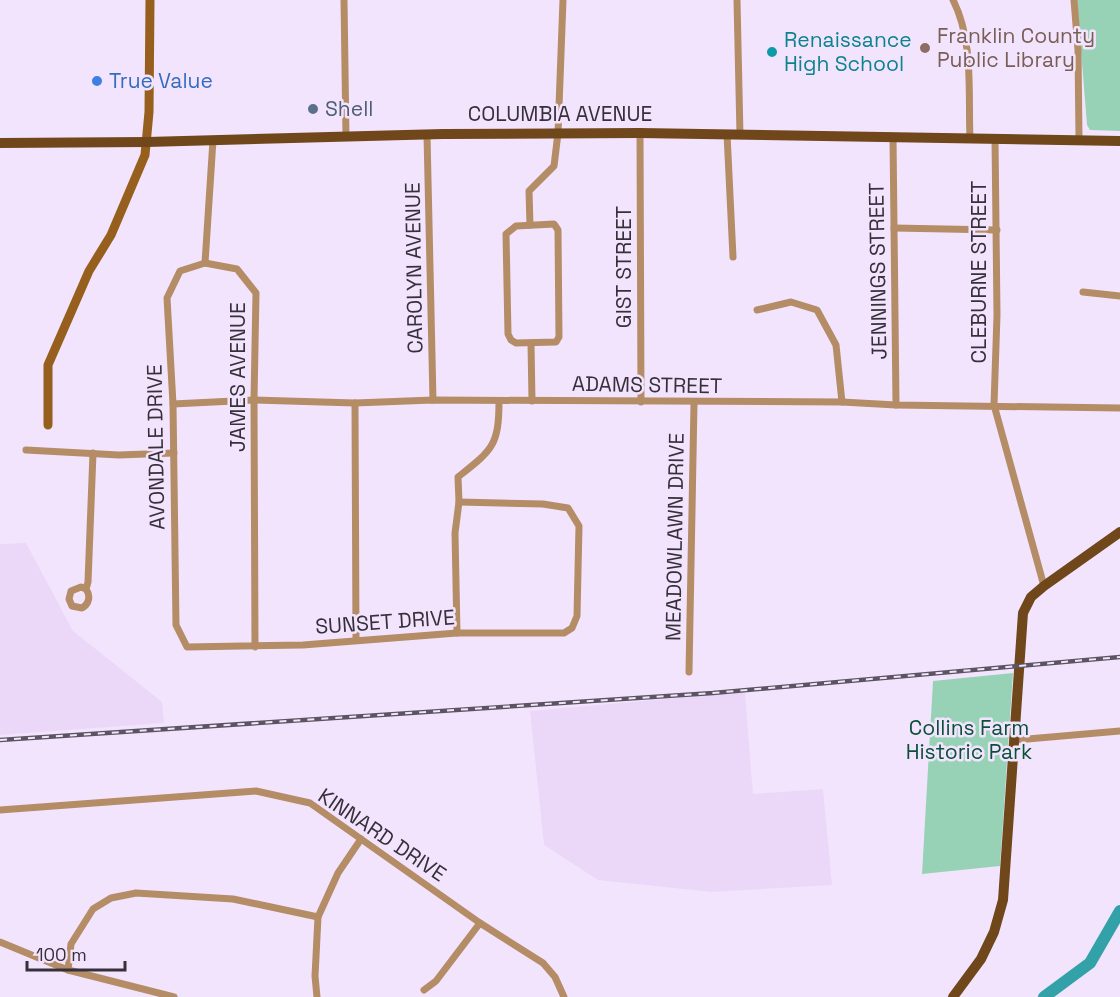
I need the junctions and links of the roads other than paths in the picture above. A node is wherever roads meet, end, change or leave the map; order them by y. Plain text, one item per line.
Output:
1 (150, 0) edge
2 (344, 0) edge
3 (563, 0) edge
4 (736, 0) edge
5 (953, 0) edge
6 (1074, 0) edge
7 (558, 133) junction
8 (640, 133) junction
9 (727, 134) junction
10 (427, 135) junction
11 (740, 135) junction
12 (346, 137) junction
13 (893, 137) junction
14 (970, 138) junction
15 (995, 138) junction
16 (1079, 139) junction
17 (213, 140) junction
18 (1120, 141) edge
19 (147, 142) junction
20 (0, 143) edge
21 (530, 225) junction
22 (894, 228) junction
23 (997, 230) junction
24 (733, 257) dead end
25 (205, 263) junction
26 (1083, 292) dead end
27 (1120, 296) edge
28 (757, 310) dead end
29 (531, 343) junction
30 (254, 400) junction
31 (433, 400) junction
32 (499, 401) junction
33 (532, 401) junction
34 (641, 402) junction
35 (842, 402) junction
36 (355, 403) junction
37 (693, 403) junction
38 (173, 404) junction
39 (896, 405) junction
40 (994, 405) junction
41 (1120, 408) edge
42 (48, 425) dead end
43 (26, 450) dead end
44 (93, 453) junction
45 (174, 453) junction
46 (459, 502) junction
47 (1120, 532) edge
48 (1044, 586) junction
49 (86, 589) dead end
50 (457, 633) junction
51 (356, 640) junction
52 (187, 647) joint
53 (255, 647) junction
54 (689, 672) dead end
55 (1120, 731) edge
56 (1015, 740) junction
57 (0, 810) edge
58 (361, 839) junction
59 (318, 917) junction
60 (480, 922) junction
61 (0, 942) edge
62 (68, 970) junction
63 (424, 990) dead end
64 (174, 997) edge
65 (317, 997) edge
66 (564, 997) edge
67 (953, 997) edge

1 - 19 street
2 - 12 street
3 - 7 street
4 - 11 street
5 - 14 street
6 - 16 street
7 - 8 main road, COLUMBIA AVENUE
7 - 10 main road, COLUMBIA AVENUE
7 - 21 street
8 - 9 main road, COLUMBIA AVENUE
8 - 34 street, GIST STREET
9 - 11 main road, COLUMBIA AVENUE
9 - 24 street
10 - 12 main road, COLUMBIA AVENUE
10 - 31 street, CAROLYN AVENUE
11 - 13 main road, COLUMBIA AVENUE
12 - 17 main road, COLUMBIA AVENUE
13 - 14 main road, COLUMBIA AVENUE
13 - 22 street, JENNINGS STREET
14 - 15 main road, COLUMBIA AVENUE
15 - 16 main road, COLUMBIA AVENUE
15 - 23 street, CLEBURNE STREET
16 - 18 main road, COLUMBIA AVENUE
17 - 19 main road, COLUMBIA AVENUE
17 - 25 street
19 - 20 main road, COLUMBIA AVENUE
19 - 42 street
21 - 29 street
21 - 29 street
22 - 23 street
22 - 39 street, JENNINGS STREET
23 - 40 street, CLEBURNE STREET
25 - 30 street, JAMES AVENUE
25 - 38 street, AVONDALE DRIVE
26 - 27 street
28 - 35 street
29 - 33 street
30 - 36 street, ADAMS STREET
30 - 38 street, ADAMS STREET
30 - 53 street, JAMES AVENUE
31 - 32 street, ADAMS STREET
31 - 36 street, ADAMS STREET
32 - 33 street, ADAMS STREET
32 - 46 street
33 - 34 street, ADAMS STREET
34 - 37 street, ADAMS STREET
35 - 37 street, ADAMS STREET
35 - 39 street, ADAMS STREET
36 - 51 street
37 - 54 street, MEADOWLAWN DRIVE
38 - 45 street, AVONDALE DRIVE
39 - 40 street, ADAMS STREET
40 - 41 street, ADAMS STREET
40 - 48 street, CLEBURNE STREET
43 - 44 street
44 - 45 street
44 - 49 street
45 - 52 street, AVONDALE DRIVE
46 - 50 street
46 - 50 street, SUNSET DRIVE
47 - 48 main road
48 - 56 main road
50 - 51 street, SUNSET DRIVE
51 - 53 street, SUNSET DRIVE
52 - 53 street, SUNSET DRIVE
55 - 56 street
56 - 67 main road
57 - 58 street, KINNARD DRIVE
58 - 59 street
58 - 60 street, KINNARD DRIVE
59 - 62 street
59 - 65 street
60 - 63 street
60 - 66 street, KINNARD DRIVE
61 - 62 street
62 - 64 street

